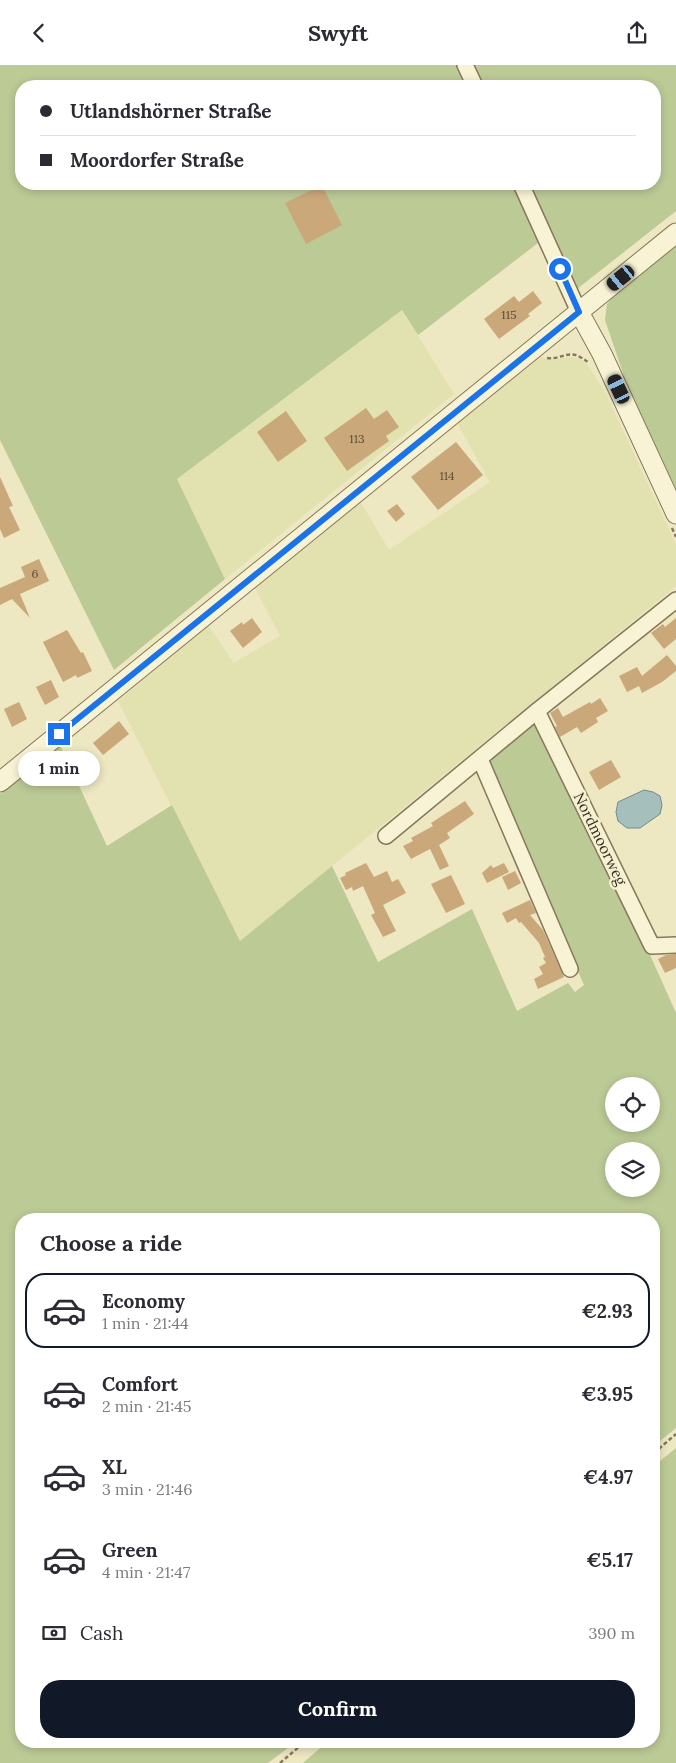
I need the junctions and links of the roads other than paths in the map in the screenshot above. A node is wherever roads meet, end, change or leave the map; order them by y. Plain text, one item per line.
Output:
1 (466, 66) edge
2 (472, 80) edge
3 (524, 190) edge
4 (676, 233) edge
5 (579, 312) junction
6 (672, 517) edge
7 (676, 600) edge
8 (537, 711) junction
9 (480, 759) junction
10 (0, 782) edge
11 (386, 836) dead end
12 (676, 945) edge
13 (570, 969) dead end

1 - 2 street
3 - 5 street
4 - 5 street
5 - 6 street
5 - 10 street
7 - 8 street
8 - 9 street
8 - 12 street, Nordmoorweg
9 - 11 street
9 - 13 street

